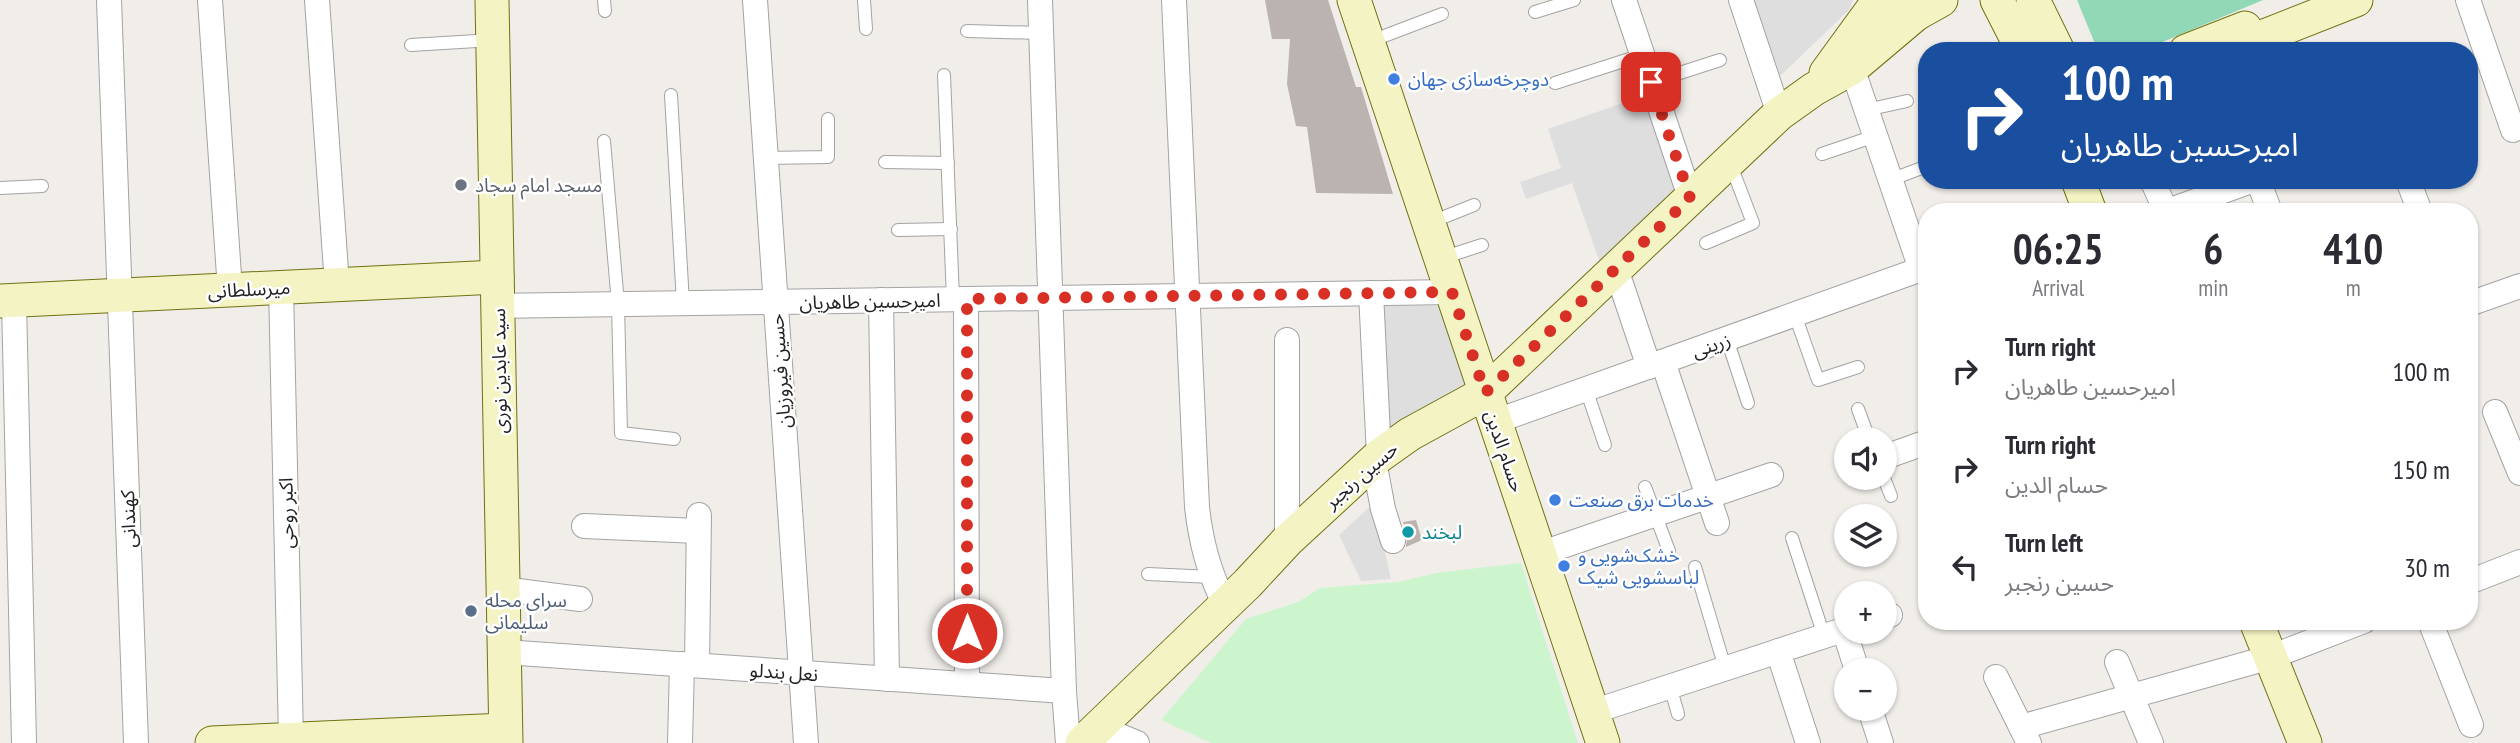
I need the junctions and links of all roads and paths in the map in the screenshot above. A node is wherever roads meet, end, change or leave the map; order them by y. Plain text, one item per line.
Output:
1 (109, 0) edge
2 (211, 0) edge
3 (317, 0) edge
4 (492, 0) edge
5 (755, 0) edge
6 (864, 0) edge
7 (1040, 0) edge
8 (1174, 0) edge
9 (1354, 0) edge
10 (1574, 0) edge
11 (1624, 0) edge
12 (1741, 0) edge
13 (1997, 0) edge
14 (2033, 0) edge
15 (2315, 0) edge
16 (2356, 0) edge
17 (2468, 0) edge
18 (1874, 3) edge
19 (1928, 7) edge
20 (1535, 12) dead end
21 (1443, 14) dead end
22 (866, 29) dead end
23 (967, 31) dead end
24 (1041, 33) junction
25 (493, 40) junction
26 (1367, 42) junction
27 (2013, 42) edge
28 (2054, 42) edge
29 (2209, 42) edge
30 (2249, 42) edge
31 (411, 46) dead end
32 (1642, 55) junction
33 (1720, 60) dead end
34 (1852, 68) junction
35 (944, 75) dead end
36 (1651, 82) junction
37 (1555, 83) dead end
38 (1814, 89) junction
39 (671, 95) dead end
40 (1907, 101) dead end
41 (1866, 110) junction
42 (1779, 114) junction
43 (828, 119) dead end
44 (2513, 130) dead end
45 (1875, 136) junction
46 (604, 141) dead end
47 (1822, 154) dead end
48 (765, 158) junction
49 (1729, 160) junction
50 (885, 162) dead end
51 (948, 163) junction
52 (1918, 169) edge
53 (1890, 180) junction
54 (42, 186) dead end
55 (0, 188) edge
56 (2230, 189) edge
57 (1690, 198) junction
58 (2188, 203) edge
59 (1474, 205) dead end
60 (1429, 223) junction
61 (951, 229) junction
62 (898, 230) dead end
63 (1706, 243) dead end
64 (1482, 245) dead end
65 (1918, 254) edge
66 (1440, 258) junction
67 (1616, 269) junction
68 (1918, 275) edge
69 (337, 285) junction
70 (281, 287) junction
71 (2518, 287) edge
72 (230, 290) junction
73 (498, 291) junction
74 (1452, 292) junction
75 (1371, 293) junction
76 (120, 295) junction
77 (1187, 296) junction
78 (1050, 298) junction
79 (960, 299) junction
80 (881, 300) junction
81 (7, 301) edge
82 (2478, 301) edge
83 (776, 302) junction
84 (683, 303) junction
85 (618, 304) junction
86 (1795, 315) junction
87 (1727, 339) junction
88 (1287, 340) dead end
89 (1656, 364) junction
90 (1858, 367) dead end
91 (1587, 389) junction
92 (1748, 403) dead end
93 (1489, 408) junction
94 (1858, 409) dead end
95 (2496, 412) dead end
96 (1865, 427) edge
97 (674, 439) dead end
98 (1605, 445) dead end
99 (1918, 445) edge
100 (1897, 453) edge
101 (1376, 458) junction
102 (2520, 473) edge
103 (1771, 475) dead end
104 (1646, 488) dead end
105 (1889, 490) edge
106 (1891, 496) dead end
107 (1707, 497) junction
108 (1656, 514) junction
109 (1717, 523) dead end
110 (584, 526) dead end
111 (1792, 538) dead end
112 (1287, 541) junction
113 (1393, 541) dead end
114 (1669, 551) dead end
115 (1539, 554) junction
116 (2520, 562) edge
117 (1695, 567) dead end
118 (10, 568) edge
119 (1148, 574) dead end
120 (2478, 578) edge
121 (503, 589) junction
122 (1218, 591) junction
123 (580, 599) dead end
124 (1834, 624) edge
125 (2260, 630) edge
126 (2341, 630) edge
127 (2434, 630) edge
128 (1834, 633) edge
129 (1778, 651) junction
130 (504, 652) junction
131 (2271, 657) junction
132 (2116, 662) dead end
133 (690, 665) junction
134 (1725, 668) junction
135 (801, 673) junction
136 (1996, 677) dead end
137 (887, 679) junction
138 (967, 684) junction
139 (1670, 686) junction
140 (1064, 691) junction
141 (2130, 696) junction
142 (1592, 712) junction
143 (1678, 714) dead end
144 (1874, 721) edge
145 (2471, 725) dead end
146 (2025, 735) edge
147 (505, 737) edge
148 (1098, 738) edge
149 (312, 740) edge
150 (24, 743) edge
151 (136, 743) edge
152 (212, 743) edge
153 (680, 743) edge
154 (806, 743) edge
155 (1068, 743) edge
156 (1137, 743) edge
157 (1603, 743) edge
158 (1808, 743) edge
159 (1881, 743) edge
160 (2151, 743) edge
161 (2305, 743) edge

1 - 76 street, کهندانی
2 - 72 street
3 - 69 street
4 - 25 street, سید عابدین نوری
5 - 48 street, حسین فیروزیان
6 - 22 lane
7 - 24 street
8 - 77 street
9 - 26 street, حسام الدین
10 - 20 lane
11 - 32 street
12 - 42 street
13 - 27 street
14 - 28 street
15 - 29 street
16 - 30 street
17 - 44 street
18 - 19 street
18 - 38 street, حسین رنجبر
19 - 34 street, حسین رنجبر
21 - 26 lane
23 - 24 lane
24 - 78 street
25 - 31 lane
25 - 73 street, سید عابدین نوری
26 - 60 street, حسام الدین
32 - 36 street
32 - 37 lane
33 - 36 lane
34 - 38 street, حسین رنجبر
34 - 41 street
35 - 51 lane
36 - 57 street
38 - 42 street, حسین رنجبر
39 - 84 lane
40 - 41 lane
41 - 45 street
42 - 49 street, حسین رنجبر
43 - 48 lane
45 - 47 lane
45 - 53 street
46 - 85 lane
48 - 83 street, حسین فیروزیان
49 - 57 street, حسین رنجبر
49 - 63 lane
50 - 51 lane
51 - 61 lane
52 - 53 lane
53 - 65 street
54 - 55 lane
56 - 58 street
57 - 67 street, حسین رنجبر
59 - 60 lane
60 - 66 street, حسام الدین
61 - 62 lane
61 - 79 lane
64 - 66 lane
66 - 74 street, حسام الدین
67 - 89 street
67 - 93 street, حسین رنجبر
68 - 86 street, زرینی
69 - 70 street, میرسلطانی
69 - 73 street, میرسلطانی
70 - 72 street, میرسلطانی
70 - 149 street, اکبر روحی
71 - 82 street
72 - 76 street, میرسلطانی
73 - 85 street, امیرحسین طاهریان
73 - 121 street, سید عابدین نوری
74 - 75 street, امیرحسین طاهریان
74 - 93 street, حسام الدین
75 - 77 street, امیرحسین طاهریان
75 - 101 street
76 - 81 street, میرسلطانی
76 - 151 street, کهندانی
77 - 78 street, امیرحسین طاهریان
77 - 122 street
78 - 79 street, امیرحسین طاهریان
78 - 140 street
79 - 80 street, امیرحسین طاهریان
79 - 138 street
80 - 83 street, امیرحسین طاهریان
80 - 137 street
81 - 118 street
83 - 84 street, امیرحسین طاهریان
83 - 135 street, حسین فیروزیان
84 - 85 street, امیرحسین طاهریان
85 - 97 lane
86 - 87 street, زرینی
86 - 90 lane
87 - 89 street, زرینی
87 - 92 lane
88 - 112 street
89 - 91 street, زرینی
89 - 107 street
91 - 93 street, زرینی
91 - 98 lane
93 - 101 street, حسین رنجبر
93 - 115 street, حسام الدین
94 - 96 lane
95 - 102 street
99 - 100 street
101 - 112 street, حسین رنجبر
101 - 113 street
103 - 107 street
104 - 108 lane
105 - 106 lane
107 - 108 street
107 - 109 street
108 - 114 lane
108 - 115 street
110 - 133 street
111 - 124 lane
112 - 122 street, حسین رنجبر
115 - 142 street, حسام الدین
116 - 120 street
117 - 134 lane
118 - 150 street
119 - 122 lane
121 - 123 street
121 - 130 street, سید عابدین نوری
122 - 148 street, حسین رنجبر
125 - 131 street
126 - 131 street
127 - 145 street
128 - 129 street
129 - 134 street
129 - 158 street
130 - 133 street, نعل بندلو
130 - 147 street, سید عابدین نوری
131 - 141 street
131 - 161 street
132 - 141 street
133 - 135 street, نعل بندلو
133 - 153 street
134 - 139 street
135 - 137 street, نعل بندلو
135 - 154 street, حسین فیروزیان
136 - 146 street
137 - 138 street, نعل بندلو
138 - 140 street, نعل بندلو
139 - 142 street
139 - 143 lane
140 - 155 street
141 - 146 street
141 - 160 street
142 - 157 street, حسام الدین
144 - 159 street
147 - 149 street
148 - 156 street
149 - 152 street

